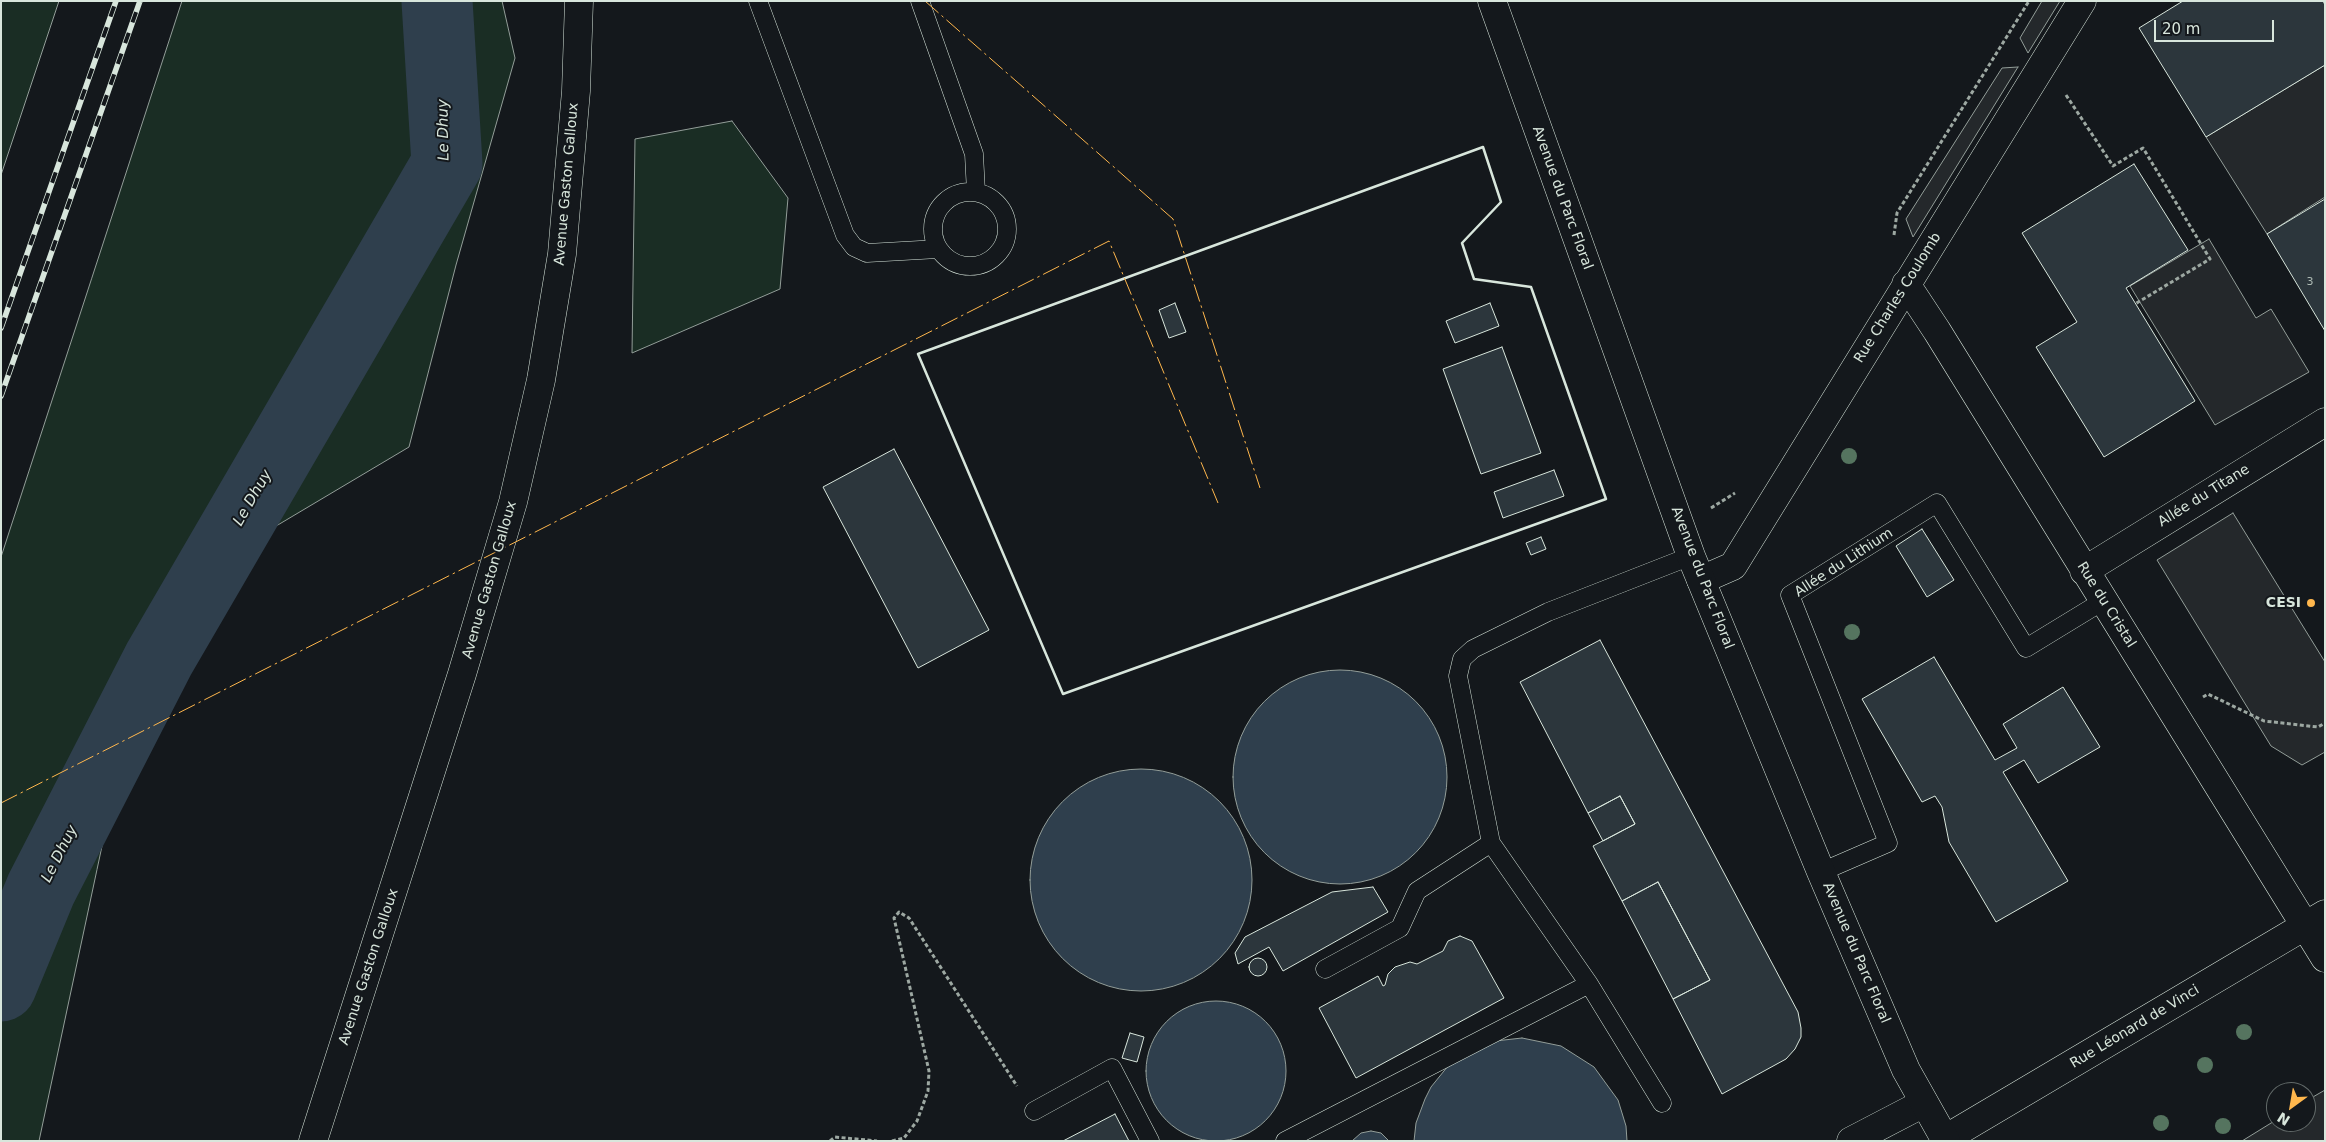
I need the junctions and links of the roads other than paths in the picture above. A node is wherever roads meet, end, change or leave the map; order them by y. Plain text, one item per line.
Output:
1 (578, 1) edge
2 (758, 1) edge
3 (920, 1) edge
4 (1492, 1) edge
5 (2082, 1) edge
6 (976, 192) junction
7 (938, 250) junction
8 (1906, 284) junction
9 (2325, 422) edge
10 (1696, 568) junction
11 (2084, 571) junction
12 (2103, 601) junction
13 (1491, 843) junction
14 (1821, 872) junction
15 (2315, 920) edge
16 (2325, 958) edge
17 (1325, 969) dead end
18 (1589, 984) junction
19 (1662, 1102) dead end
20 (1924, 1103) junction
21 (1034, 1111) road end
22 (1946, 1140) edge
23 (313, 1141) edge
24 (1150, 1141) edge
25 (1285, 1141) edge
26 (1851, 1141) edge

1 - 23 main road, Avenue Gaston Galloux
2 - 7 lane
3 - 6 lane
4 - 10 main road, Avenue du Parc Floral
5 - 8 main road, Rue Charles Coulomb
6 - 7 lane
6 - 7 lane
8 - 10 main road, Rue Charles Coulomb
8 - 11 main road, Rue du Cristal
9 - 11 main road, Allée du Titane
10 - 13 lane
10 - 14 main road, Avenue du Parc Floral
11 - 12 main road, Rue du Cristal
12 - 14 lane, Allée du Lithium
12 - 15 main road, Rue du Cristal
13 - 17 lane
13 - 18 lane
14 - 20 main road, Avenue du Parc Floral
15 - 16 main road, Rue du Cristal
15 - 22 main road, Rue Léonard de Vinci
18 - 19 lane
18 - 25 lane
20 - 22 main road, Avenue du Parc Floral
20 - 26 main road
21 - 24 lane

